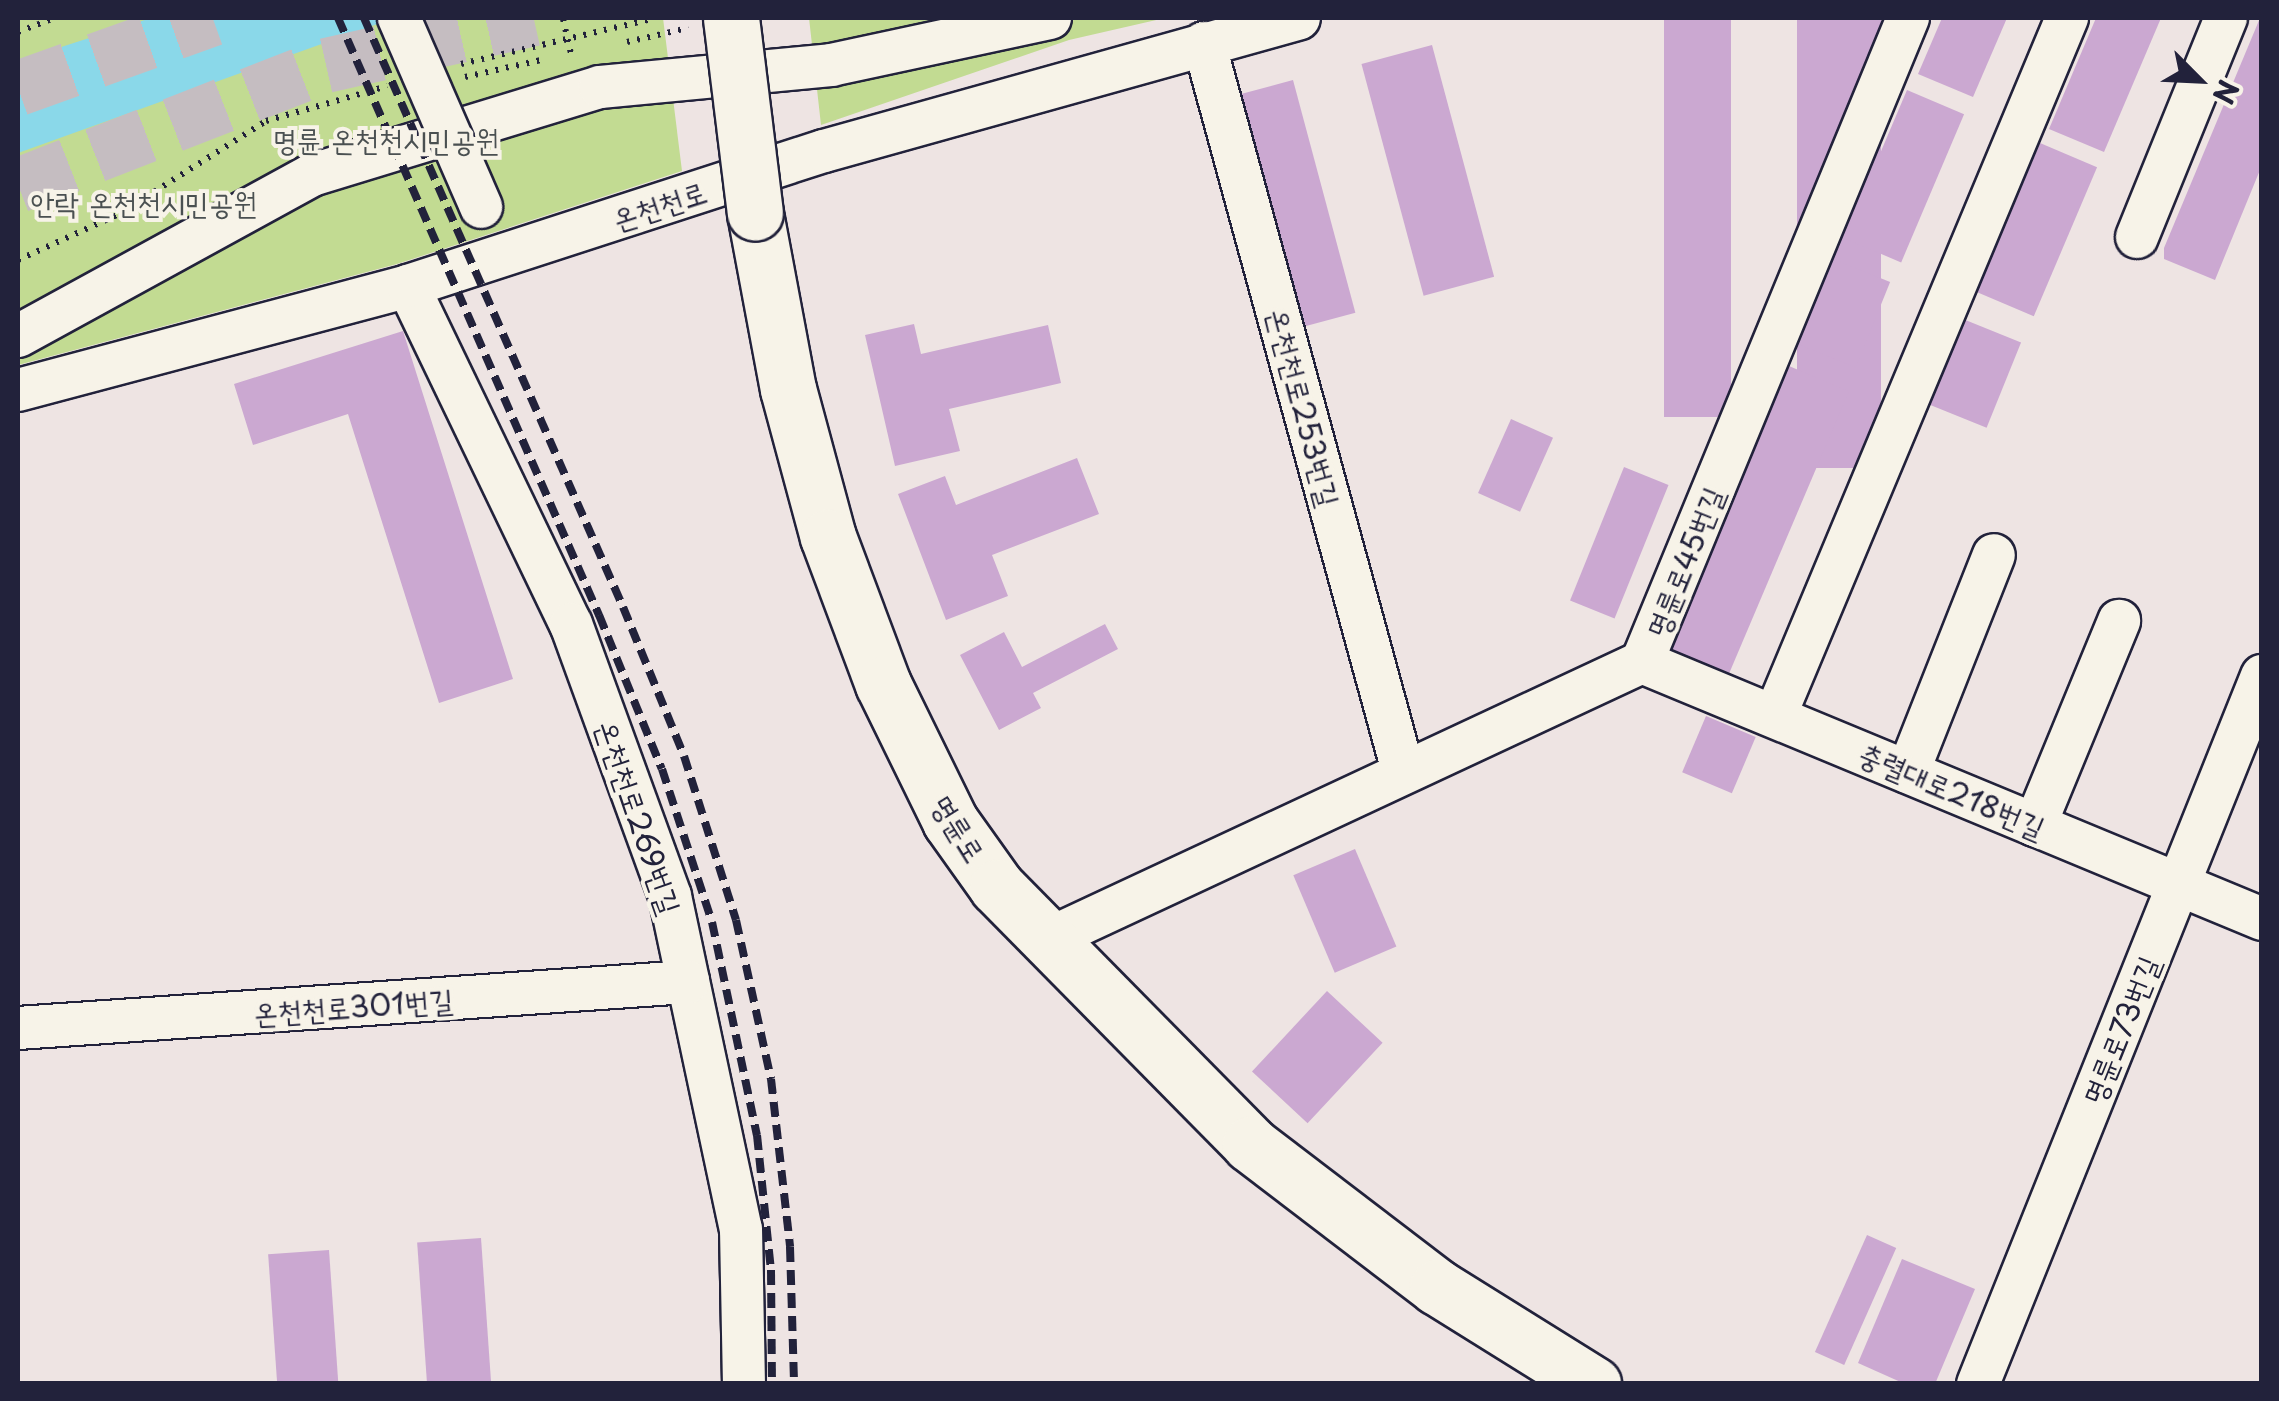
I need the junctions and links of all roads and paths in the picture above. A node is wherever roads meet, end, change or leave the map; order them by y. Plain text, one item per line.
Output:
1 (54, 18) edge
2 (399, 18) edge
3 (654, 18) edge
4 (1050, 18) edge
5 (1300, 18) edge
6 (1908, 18) edge
7 (2067, 18) edge
8 (2226, 18) edge
9 (563, 19) edge
10 (715, 22) edge
11 (18, 32) edge
12 (566, 38) junction
13 (1204, 43) junction
14 (609, 46) dead end
15 (590, 50) dead end
16 (452, 67) dead end
17 (396, 83) dead end
18 (482, 208) dead end
19 (2136, 237) dead end
20 (18, 260) edge
21 (408, 286) junction
22 (18, 336) edge
23 (18, 390) edge
24 (1994, 555) dead end
25 (2119, 621) dead end
26 (1642, 662) junction
27 (2262, 676) edge
28 (1774, 716) junction
29 (1404, 771) junction
30 (1908, 772) junction
31 (2035, 825) junction
32 (2178, 884) junction
33 (2262, 919) edge
34 (1044, 942) junction
35 (688, 982) junction
36 (18, 1028) edge
37 (744, 1384) edge
38 (1592, 1384) edge
39 (1978, 1384) edge

1 - 11 path
2 - 18 street, bridge
3 - 12 path
4 - 22 street
5 - 13 street, 온천천로
6 - 26 street, 명륜로45번길
7 - 28 street
8 - 19 street
9 - 12 path
10 - 14 path
10 - 34 main road, 명륜로, bridge
12 - 15 path
12 - 16 path
13 - 21 street, 온천천로
13 - 29 street, 온천천로253번길
17 - 20 path
21 - 23 street, 온천천로
21 - 35 street, 온천천로269번길
24 - 30 street
25 - 31 street
26 - 28 street, 충렬대로218번길
26 - 29 street, 명륜로45번길
27 - 32 street, 명륜로73번길
28 - 30 street, 충렬대로218번길
29 - 34 street, 명륜로45번길
30 - 31 street, 충렬대로218번길
31 - 32 street, 충렬대로218번길
32 - 33 street, 충렬대로218번길
32 - 39 street, 명륜로73번길
34 - 38 main road, 명륜로
35 - 36 street, 온천천로301번길
35 - 37 street, 온천천로269번길

